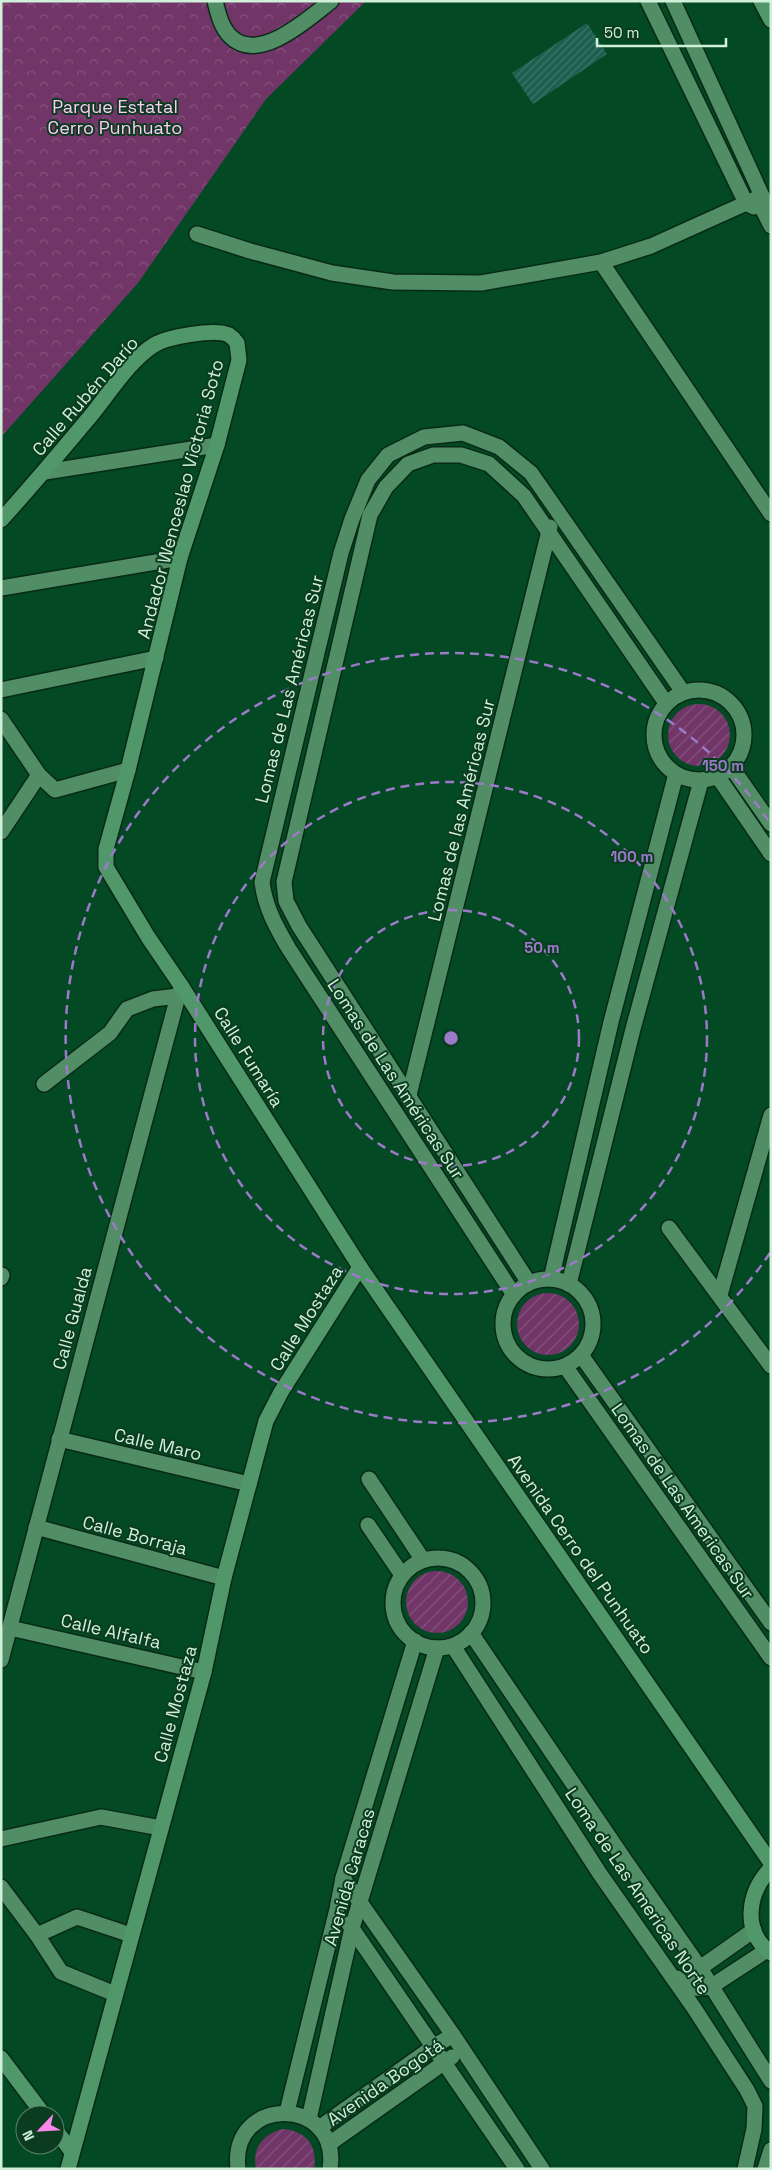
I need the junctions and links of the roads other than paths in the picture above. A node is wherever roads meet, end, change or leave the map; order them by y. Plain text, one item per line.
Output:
1 (215, 1) edge
2 (331, 1) edge
3 (648, 1) edge
4 (673, 1) edge
5 (762, 1) edge
6 (771, 20) edge
7 (762, 196) junction
8 (746, 204) junction
9 (767, 219) edge
10 (196, 234) dead end
11 (601, 262) junction
12 (217, 333) joint
13 (218, 445) junction
14 (45, 472) junction
15 (556, 508) junction
16 (771, 514) edge
17 (1, 520) edge
18 (549, 534) junction
19 (180, 558) junction
20 (1, 588) edge
21 (156, 658) junction
22 (309, 688) junction
23 (1, 690) edge
24 (330, 692) junction
25 (683, 692) junction
26 (666, 703) junction
27 (1, 718) edge
28 (732, 768) junction
29 (128, 770) junction
30 (676, 774) junction
31 (39, 775) junction
32 (718, 777) junction
33 (701, 781) junction
34 (771, 824) edge
35 (1, 832) edge
36 (771, 854) edge
37 (106, 867) joint
38 (180, 992) junction
39 (611, 1022) junction
40 (633, 1029) junction
41 (44, 1084) dead end
42 (409, 1095) junction
43 (771, 1116) edge
44 (401, 1120) junction
45 (762, 1149) junction
46 (771, 1161) edge
47 (669, 1228) dead end
48 (360, 1267) junction
49 (550, 1279) junction
50 (529, 1283) junction
51 (569, 1284) junction
52 (514, 1295) junction
53 (720, 1295) junction
54 (581, 1356) junction
55 (565, 1366) junction
56 (771, 1366) edge
57 (59, 1440) junction
58 (369, 1479) dead end
59 (249, 1484) junction
60 (368, 1525) dead end
61 (36, 1527) junction
62 (723, 1556) junction
63 (423, 1560) junction
64 (708, 1568) junction
65 (402, 1575) junction
66 (224, 1578) junction
67 (771, 1623) edge
68 (10, 1628) junction
69 (471, 1634) junction
70 (415, 1641) junction
71 (453, 1646) junction
72 (437, 1648) junction
73 (771, 1658) edge
74 (1, 1660) edge
75 (204, 1672) junction
76 (161, 1828) junction
77 (1, 1839) edge
78 (624, 1859) junction
79 (771, 1863) edge
80 (771, 1868) edge
81 (600, 1874) junction
82 (343, 1878) junction
83 (1, 1888) edge
84 (360, 1901) junction
85 (337, 1909) junction
86 (352, 1928) junction
87 (754, 1930) junction
88 (37, 1935) junction
89 (131, 1936) junction
90 (769, 1952) edge
91 (700, 1968) junction
92 (668, 1971) junction
93 (712, 1986) junction
94 (693, 1988) junction
95 (114, 1994) junction
96 (694, 2008) junction
97 (454, 2035) junction
98 (433, 2047) junction
99 (463, 2050) junction
100 (1, 2058) edge
101 (444, 2061) junction
102 (771, 2081) edge
103 (36, 2105) edge
104 (287, 2112) junction
105 (314, 2124) junction
106 (65, 2143) edge
107 (329, 2144) junction
108 (771, 2150) edge
109 (72, 2152) junction
110 (68, 2169) edge
111 (238, 2169) edge
112 (330, 2169) edge
113 (517, 2169) edge
114 (542, 2169) edge
115 (744, 2169) edge
116 (765, 2169) edge

1 - 2 street
3 - 8 street
4 - 7 street
5 - 6 street
7 - 8 street
7 - 9 street
8 - 9 street
8 - 11 street
10 - 11 street
11 - 16 street
12 - 13 street, Andador Wenceslao Victoria Soto
12 - 14 street, Calle Rubén Darío
13 - 14 street
13 - 19 street, Andador Wenceslao Victoria Soto
14 - 17 street, Calle Rubén Darío
15 - 18 street, Lomas de las Américas Sur
15 - 22 street, Lomas de Las Américas Sur
15 - 25 street, Lomas de Las Américas Sur
18 - 24 street, Lomas de Las Américas Sur
18 - 26 street, Lomas de Las Américas Sur
18 - 42 street, Lomas de las Américas Sur
19 - 20 street
19 - 21 street, Andador Wenceslao Victoria Soto
21 - 23 street, Andador Wenceslao Victoria Soto
21 - 29 street, Andador Wenceslao Victoria Soto
22 - 24 street
22 - 44 street, Lomas de Las Américas Sur
24 - 42 street, Lomas de Las Américas Sur
25 - 26 street
25 - 28 street
26 - 30 street
27 - 31 street
28 - 32 street
28 - 34 street
29 - 31 street
29 - 37 street, Andador Wenceslao Victoria Soto
30 - 33 street
30 - 39 street
31 - 35 street
32 - 33 street
32 - 36 street
33 - 40 street
37 - 38 street, Calle Fumaría
38 - 41 street
38 - 48 street, Calle Fumaría
38 - 57 street, Calle Gualda
39 - 40 street
39 - 49 street
40 - 51 street
42 - 44 street, Lomas de las Américas Sur
42 - 50 street, Lomas de Las Américas Sur
43 - 45 street
44 - 52 street, Lomas de Las Américas Sur
45 - 46 street
45 - 53 street
47 - 53 street
48 - 59 street, Calle Mostaza
48 - 79 street, Avenida Cerro del Punhuato
49 - 50 street
49 - 51 street
50 - 52 street
51 - 54 street
52 - 55 street
53 - 56 street
54 - 55 street
54 - 62 street, Lomas de Las Americas Sur
55 - 64 street, Lomas de Las Americas Sur
57 - 59 street, Calle Maro
57 - 61 street, Calle Gualda
58 - 63 street
59 - 66 street, Calle Mostaza
60 - 65 street
61 - 66 street, Calle Borraja
61 - 68 street, Calle Gualda
62 - 64 street
62 - 67 street, Lomas de Las Americas Sur
63 - 65 street
63 - 69 street
64 - 73 street, Lomas de Las Americas Sur
65 - 70 street
66 - 75 street, Calle Mostaza
68 - 74 street, Calle Gualda
68 - 75 street, Calle Alfalfa
69 - 71 street
69 - 78 street, Loma de Las Americas Norte
70 - 72 street
70 - 82 street, Avenida Caracas
71 - 72 street
71 - 81 street, Loma de Las Americas Norte
72 - 84 street, Avenida Caracas
75 - 76 street, Calle Mostaza
76 - 77 street
76 - 89 street, Calle Mostaza
78 - 81 street
78 - 91 street, Loma de Las Americas Norte
80 - 87 street
81 - 92 street, Loma de Las Americas Norte
82 - 84 street
82 - 85 street, Avenida Caracas
83 - 88 street
84 - 86 street, Avenida Caracas
84 - 97 street
85 - 86 street
85 - 104 street, Avenida Caracas
86 - 98 street
86 - 105 street, Avenida Caracas
87 - 90 street
87 - 91 street
88 - 89 street
88 - 95 street
89 - 95 street, Calle Mostaza
90 - 93 street
91 - 93 street, Loma de Las Americas Norte
91 - 94 street
92 - 94 street
92 - 96 street, Loma de Las Americas Norte
93 - 94 street
93 - 102 street, Loma de Las Americas Norte
94 - 96 street
95 - 109 street, Calle Mostaza
96 - 115 street, Loma de Las Americas Norte
97 - 98 street, Avenida Bogotá
97 - 99 street
98 - 101 street
98 - 105 street, Avenida Bogotá
99 - 101 street, Avenida Bogotá
99 - 114 street
100 - 103 street
101 - 107 street, Avenida Bogotá
101 - 113 street
104 - 105 street
104 - 111 street
105 - 107 street
106 - 109 street
107 - 112 street
108 - 116 street
109 - 110 street, Calle Mostaza

